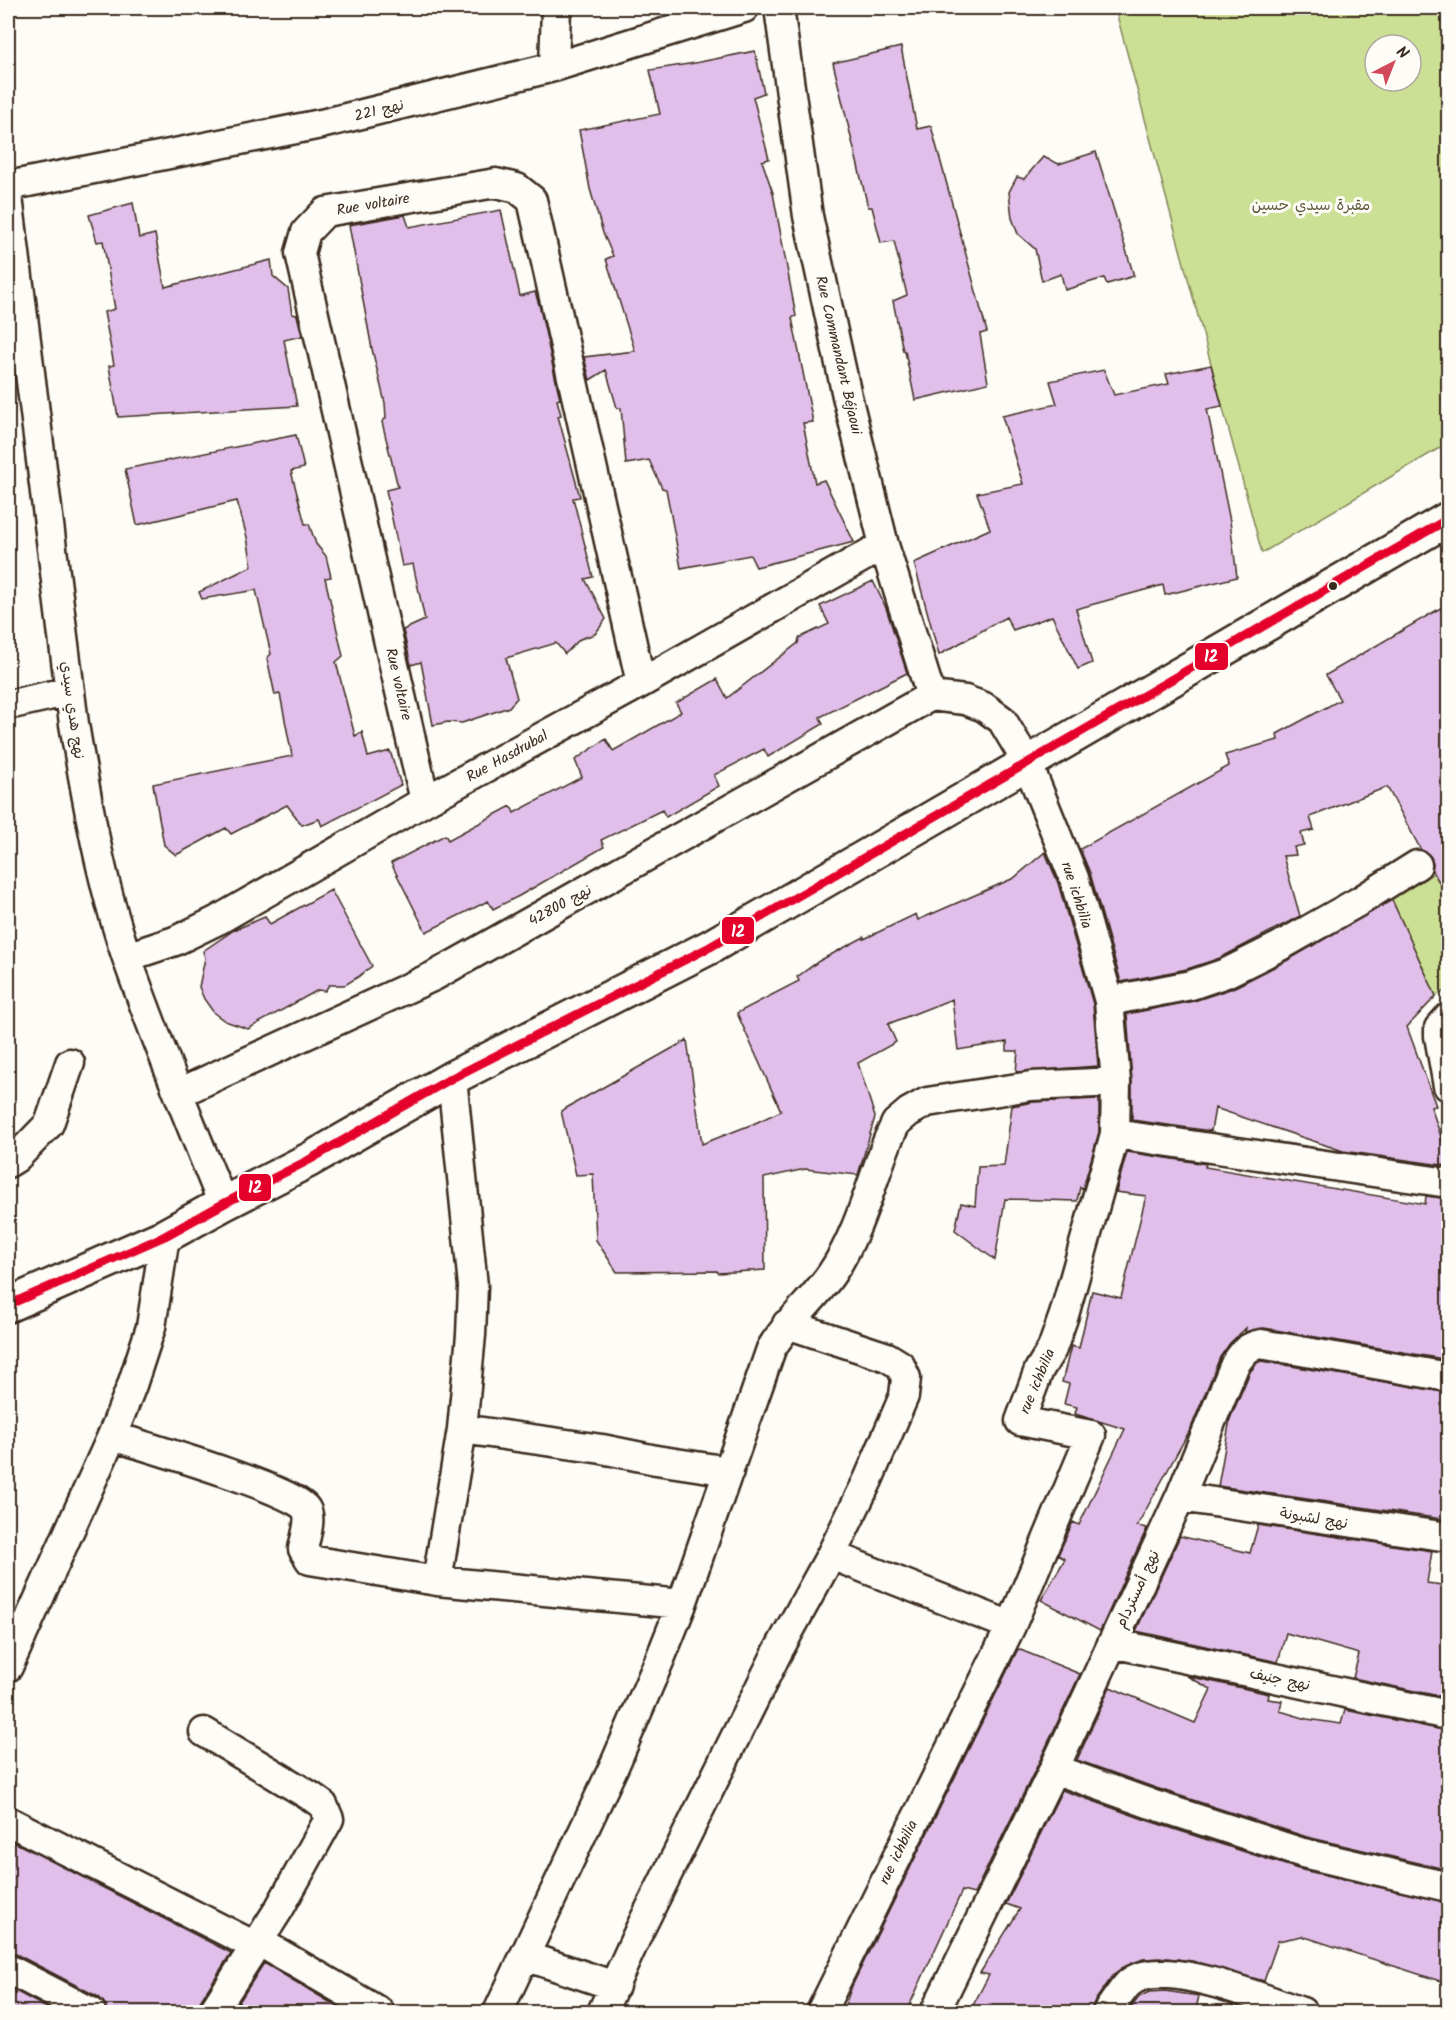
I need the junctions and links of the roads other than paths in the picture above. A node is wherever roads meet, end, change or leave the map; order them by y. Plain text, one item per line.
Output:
1 (556, 8) edge
2 (744, 8) edge
3 (779, 8) edge
4 (712, 13) edge
5 (554, 67) junction
6 (8, 186) edge
7 (8, 197) edge
8 (1449, 519) edge
9 (884, 545) junction
10 (641, 683) junction
11 (70, 692) junction
12 (931, 696) junction
13 (8, 705) edge
14 (1027, 762) junction
15 (425, 801) junction
16 (1417, 865) dead end
17 (127, 957) junction
18 (1108, 1001) junction
19 (1449, 1018) edge
20 (70, 1063) dead end
21 (452, 1078) junction
22 (1116, 1082) junction
23 (1449, 1086) edge
24 (179, 1093) junction
25 (1115, 1134) junction
26 (8, 1163) edge
27 (1449, 1183) edge
28 (223, 1204) junction
29 (165, 1236) junction
30 (8, 1305) edge
31 (787, 1324) junction
32 (1449, 1377) edge
33 (462, 1429) junction
34 (112, 1436) junction
35 (729, 1471) junction
36 (1180, 1497) junction
37 (1449, 1537) edge
38 (831, 1555) junction
39 (437, 1581) junction
40 (682, 1604) junction
41 (1011, 1626) junction
42 (1112, 1643) junction
43 (8, 1667) edge
44 (1449, 1715) edge
45 (204, 1732) dead end
46 (1054, 1769) junction
47 (8, 1821) edge
48 (1449, 1887) edge
49 (257, 1944) junction
50 (525, 1956) junction
51 (8, 1969) edge
52 (615, 1986) junction
53 (92, 2013) edge
54 (213, 2013) edge
55 (380, 2013) edge
56 (498, 2013) edge
57 (602, 2013) edge
58 (821, 2013) edge
59 (934, 2013) edge
60 (1107, 2013) edge
61 (1302, 2013) edge

1 - 5 street
2 - 4 street, نهج 221
3 - 9 street, Rue Commandant Béjaoui
4 - 5 street, نهج 221
5 - 6 street, نهج 221
7 - 11 street, نهج هدي سيدي
8 - 14 main road
9 - 10 street, Rue Hasdrubal
9 - 12 street, Rue Commandant Béjaoui
10 - 15 street, Rue Hasdrubal
10 - 15 street, Rue voltaire
11 - 13 street
11 - 17 street, نهج هدي سيدي
12 - 14 street, rue ichbilia
12 - 24 street, نهج 42800
14 - 18 street, rue ichbilia
14 - 21 main road
15 - 17 street, Rue Hasdrubal
16 - 18 street
17 - 24 street, نهج هدي سيدي
18 - 22 street, rue ichbilia
19 - 23 street
20 - 26 street
21 - 28 main road
21 - 33 street
22 - 25 street, rue ichbilia
22 - 31 street
24 - 28 street, نهج هدي سيدي
25 - 27 street
25 - 41 street, rue ichbilia
28 - 29 main road
29 - 30 main road
29 - 34 street
31 - 35 street
31 - 38 street
32 - 36 street, نهج أمستردام
33 - 35 street
33 - 39 street
34 - 39 street
34 - 43 street
35 - 40 street
36 - 37 street, نهج لشبونة
36 - 42 street, نهج أمستردام
38 - 41 street
38 - 52 street
39 - 40 street
40 - 50 street
41 - 58 street, rue ichbilia
42 - 44 street, نهج جنيف
42 - 46 street, نهج أمستردام
45 - 49 street
46 - 48 street
46 - 59 street, نهج أمستردام
47 - 49 street
49 - 54 street
49 - 55 street
50 - 52 street
50 - 56 street
51 - 53 street
52 - 57 street
60 - 61 street

